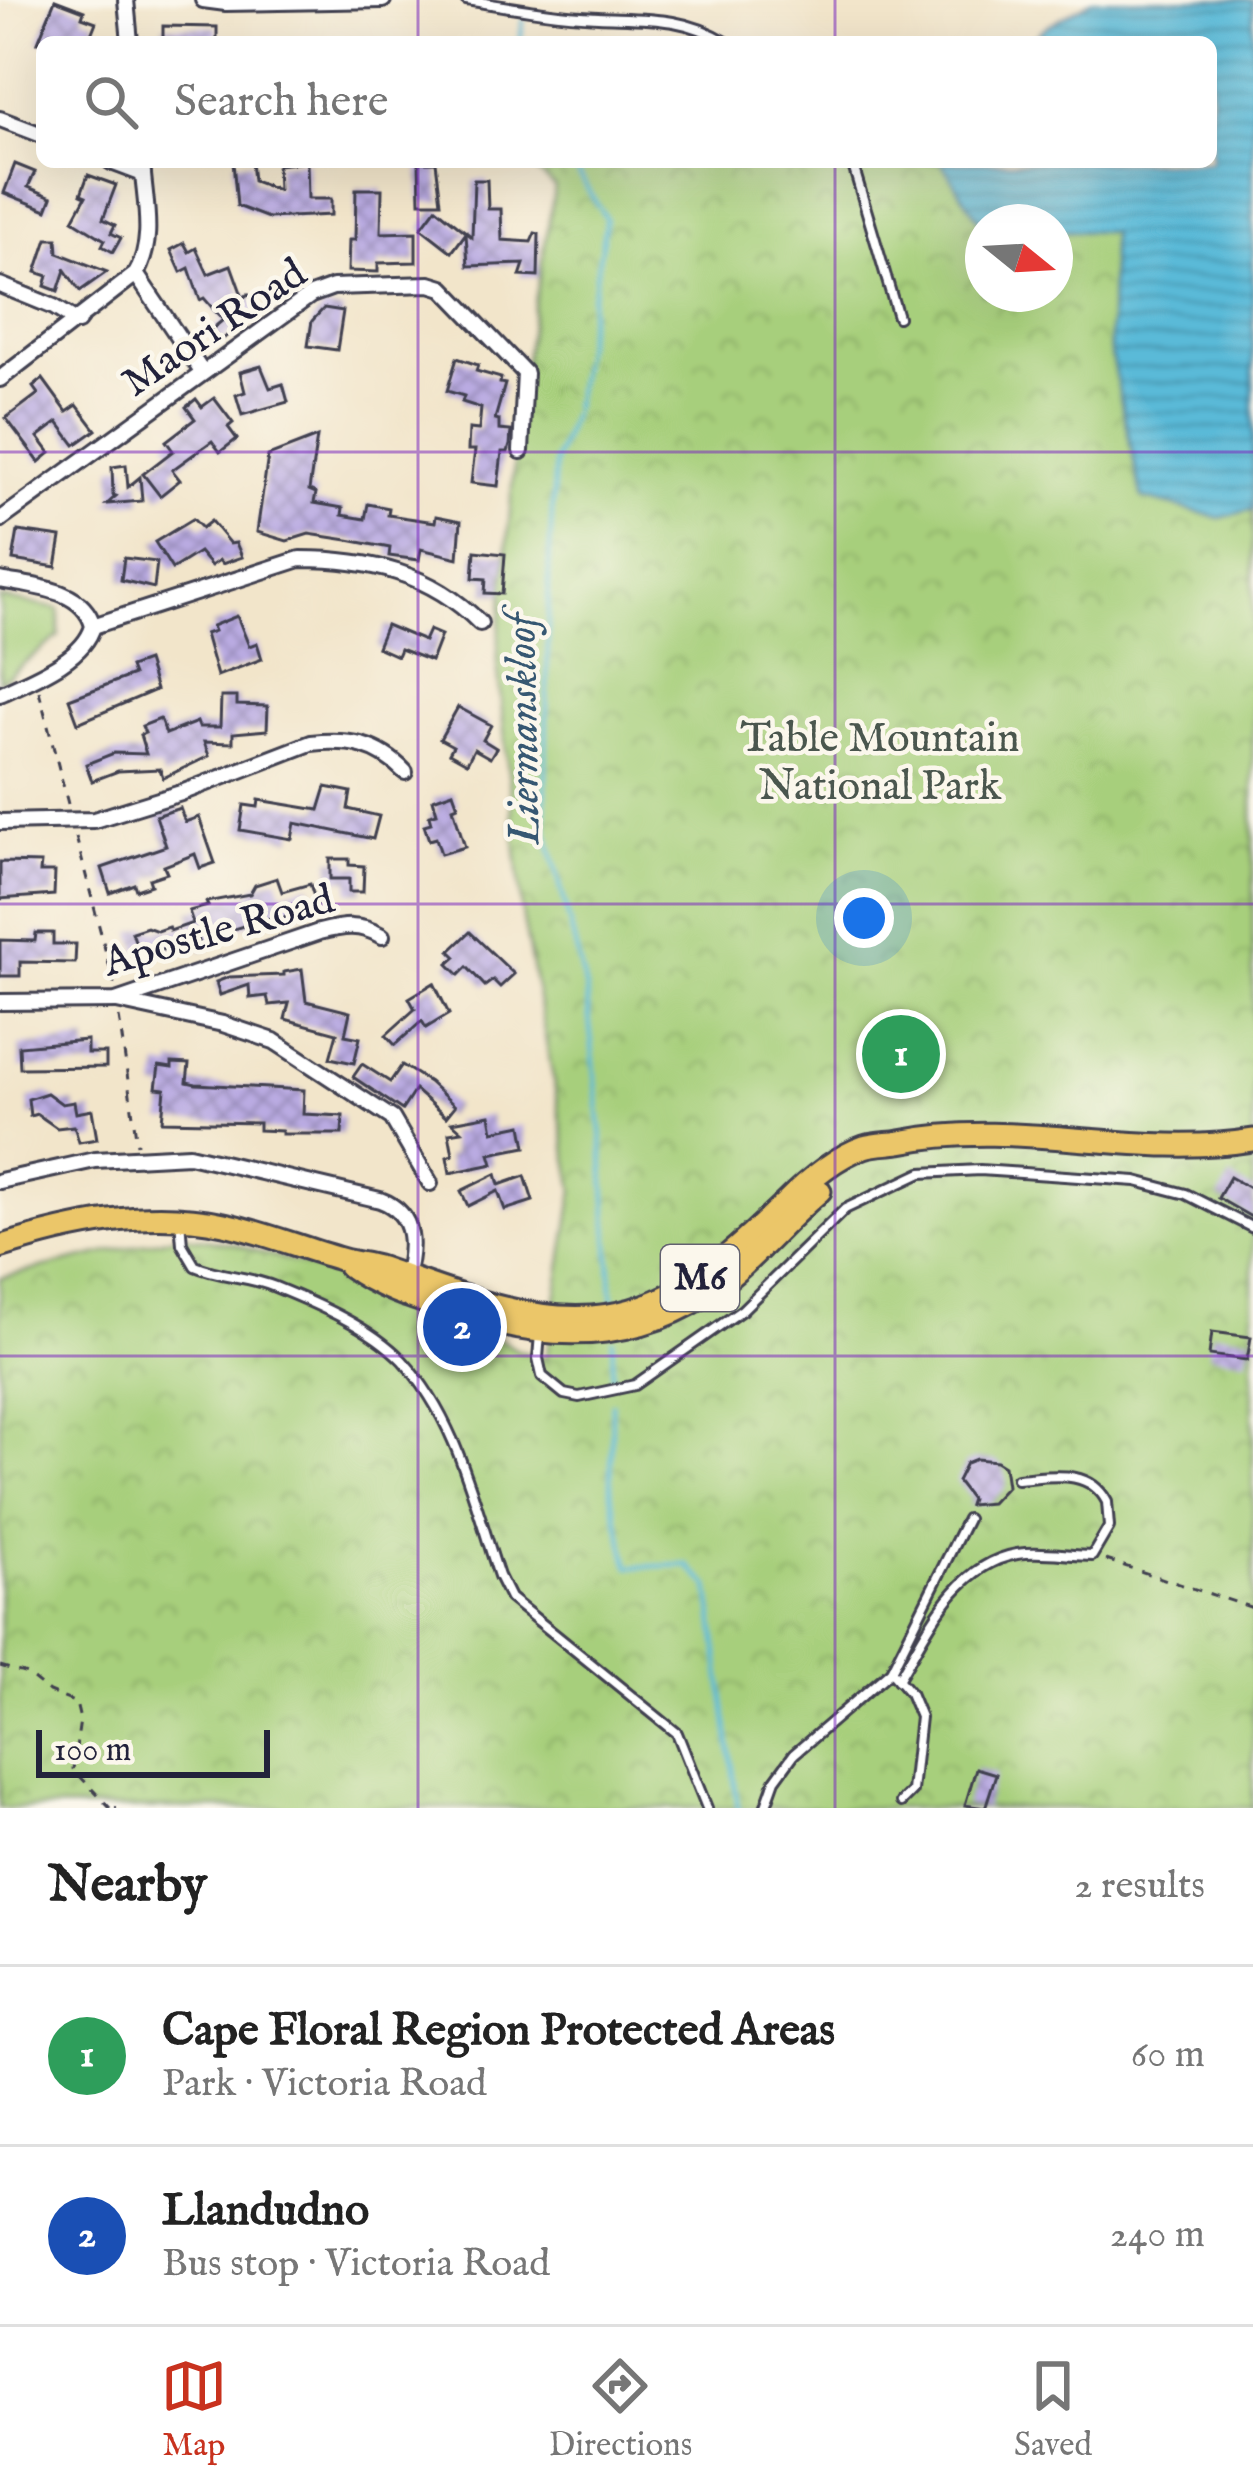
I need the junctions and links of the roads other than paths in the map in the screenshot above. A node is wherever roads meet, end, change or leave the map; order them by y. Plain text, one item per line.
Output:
1 (126, 0) edge
2 (203, 0) edge
3 (383, 0) edge
4 (466, 0) edge
5 (129, 36) edge
6 (715, 36) edge
7 (0, 119) edge
8 (36, 133) edge
9 (142, 168) edge
10 (854, 168) edge
11 (136, 274) junction
12 (0, 285) edge
13 (898, 317) dead end
14 (78, 322) junction
15 (202, 372) junction
16 (0, 379) edge
17 (521, 451) dead end
18 (0, 520) edge
19 (0, 580) edge
20 (481, 623) dead end
21 (93, 626) junction
22 (0, 694) edge
23 (405, 772) dead end
24 (0, 822) edge
25 (382, 936) dead end
26 (116, 1001) junction
27 (0, 1002) edge
28 (1253, 1140) edge
29 (1210, 1144) junction
30 (1253, 1153) edge
31 (0, 1181) edge
32 (430, 1183) dead end
33 (179, 1219) junction
34 (1253, 1228) edge
35 (0, 1247) edge
36 (403, 1285) junction
37 (541, 1324) junction
38 (1017, 1479) dead end
39 (967, 1519) dead end
40 (891, 1671) junction
41 (898, 1680) junction
42 (901, 1802) dead end
43 (707, 1808) edge
44 (765, 1808) edge

1 - 5 street
2 - 3 street
4 - 6 lane
7 - 8 street
9 - 11 street
10 - 13 lane
11 - 14 street
11 - 15 street
12 - 14 street
14 - 16 street
15 - 17 street, Maori Road
15 - 18 street, Maori Road
19 - 21 street
20 - 21 street
21 - 22 street
23 - 24 street
25 - 26 street, Apostle Road
26 - 27 street, Apostle Road
26 - 32 street
28 - 29 main road, M6
29 - 30 lane
29 - 37 main road, M6
31 - 36 street
33 - 35 main road, M6
33 - 36 main road, M6
33 - 43 lane
34 - 37 lane
36 - 37 main road, M6
38 - 41 lane
39 - 40 lane
40 - 41 lane
40 - 44 lane
41 - 42 lane

